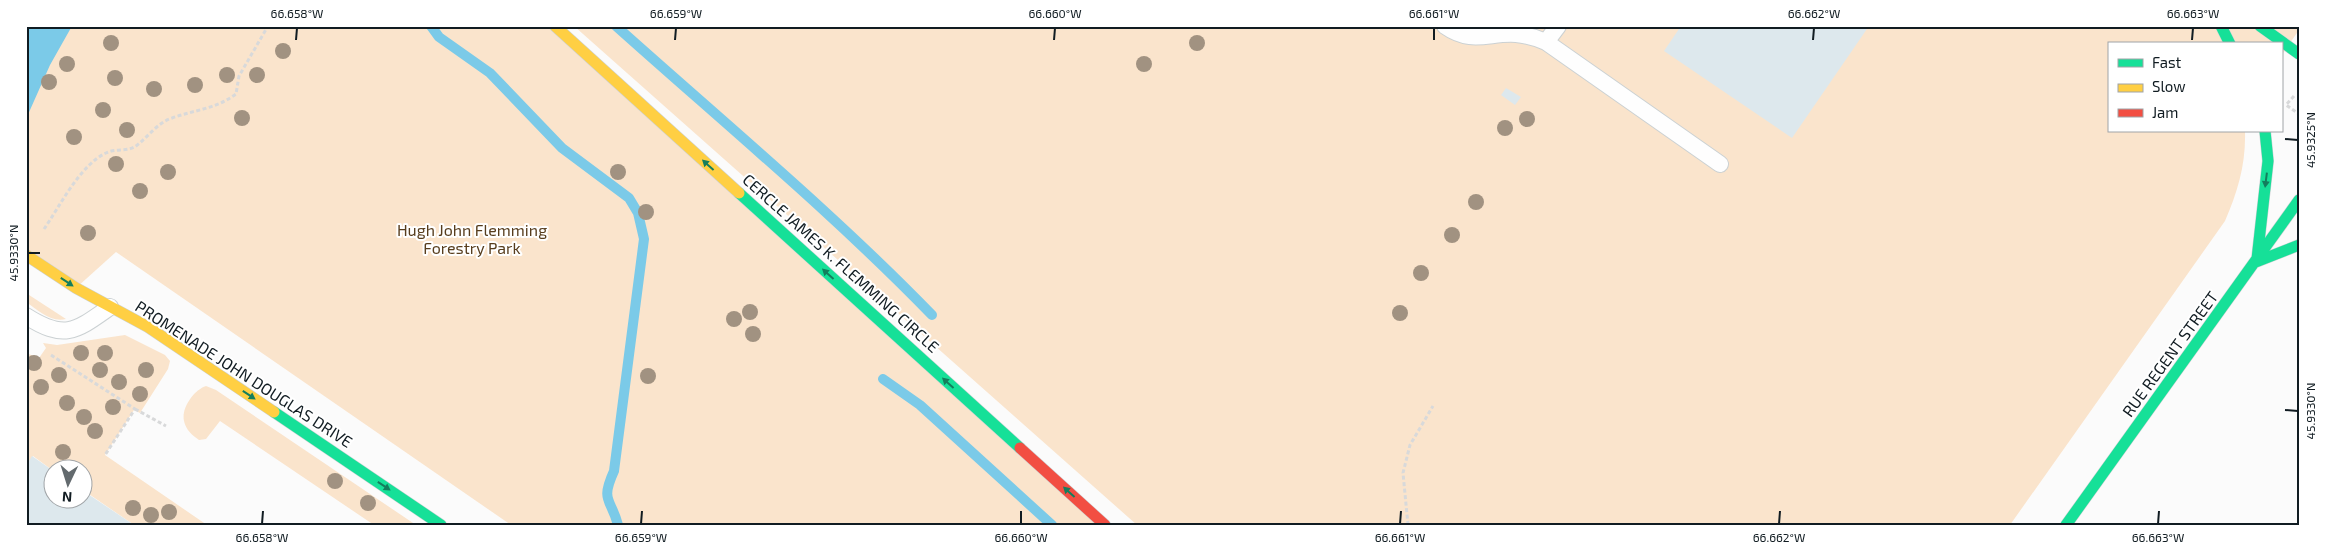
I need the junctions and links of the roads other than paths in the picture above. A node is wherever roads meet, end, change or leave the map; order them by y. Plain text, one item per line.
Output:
1 (555, 26) edge
2 (1445, 26) edge
3 (1558, 26) edge
4 (2221, 26) edge
5 (2260, 26) edge
6 (1546, 42) junction
7 (2229, 42) edge
8 (2299, 54) edge
9 (2265, 132) edge
10 (1720, 164) dead end
11 (2299, 200) edge
12 (2299, 245) edge
13 (26, 255) edge
14 (2256, 262) junction
15 (110, 307) junction
16 (26, 316) edge
17 (441, 525) edge
18 (1105, 525) edge
19 (2066, 525) edge

18 -> 1 street, CERCLE JAMES K. FLEMMING CIRCLE
2 - 6 lane
3 - 6 lane
4 - 7 street
5 - 8 street
6 - 10 lane
9 -> 14 street
11 - 14 street, RUE REGENT STREET
12 - 14 street
13 -> 15 street, PROMENADE JOHN DOUGLAS DRIVE
14 - 19 street, RUE REGENT STREET
15 - 16 lane
15 -> 17 street, PROMENADE JOHN DOUGLAS DRIVE

